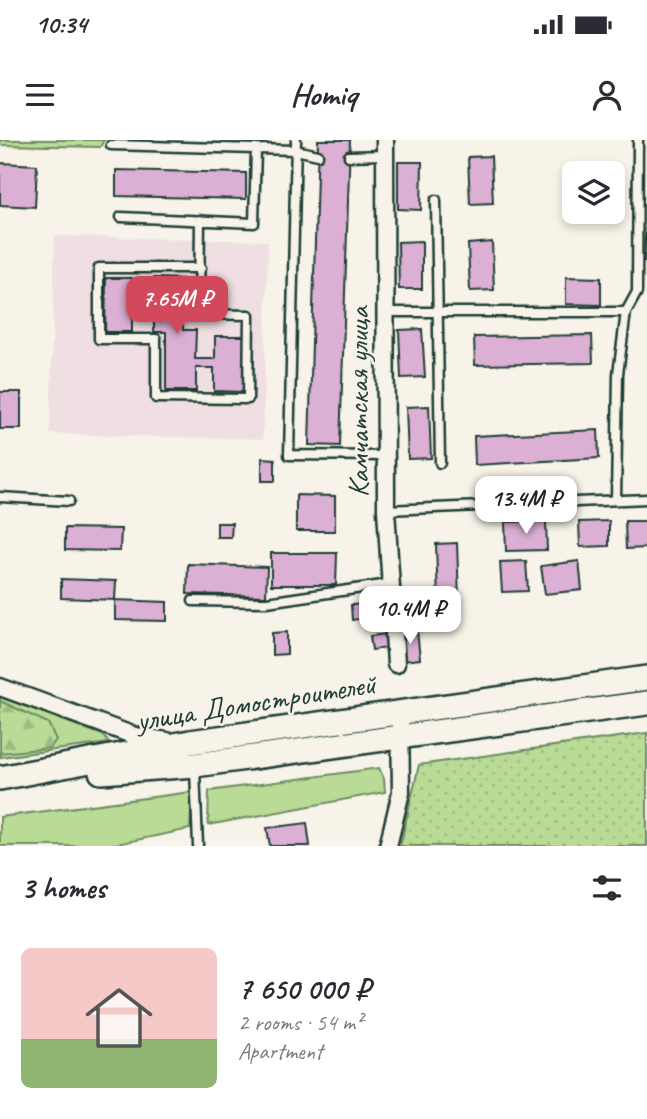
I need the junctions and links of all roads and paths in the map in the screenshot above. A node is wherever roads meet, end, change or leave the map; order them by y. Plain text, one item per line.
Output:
1 (296, 140) edge
2 (638, 140) edge
3 (111, 145) dead end
4 (385, 148) edge
5 (256, 149) junction
6 (296, 150) junction
7 (318, 155) dead end
8 (349, 156) dead end
9 (436, 200) dead end
10 (121, 217) dead end
11 (200, 220) junction
12 (201, 268) junction
13 (637, 292) junction
14 (647, 292) edge
15 (438, 311) junction
16 (385, 312) junction
17 (626, 312) junction
18 (386, 456) junction
19 (440, 463) dead end
20 (0, 497) edge
21 (647, 499) edge
22 (616, 500) junction
23 (69, 501) dead end
24 (386, 510) junction
25 (389, 584) junction
26 (193, 601) dead end
27 (396, 664) dead end
28 (647, 678) edge
29 (0, 687) edge
30 (647, 703) edge
31 (400, 711) junction
32 (402, 738) junction
33 (190, 742) junction
34 (195, 765) junction
35 (0, 779) edge
36 (198, 846) edge
37 (388, 846) edge

1 - 6 lane
2 - 13 lane
3 - 5 lane
4 - 8 lane
4 - 16 street, Камчатская улица
5 - 6 lane
5 - 11 lane
6 - 7 lane
6 - 18 lane
9 - 15 lane
10 - 11 lane
11 - 12 lane
12 - 12 lane
13 - 14 lane
13 - 17 lane
15 - 16 lane
15 - 17 lane
15 - 19 lane
16 - 18 street, Камчатская улица
17 - 22 lane
18 - 24 street, Камчатская улица
20 - 23 lane
21 - 22 lane
22 - 24 lane
24 - 25 street, Камчатская улица
25 - 26 lane
25 - 27 street, Камчатская улица
28 - 31 main road, улица Домостроителей
29 - 33 street
30 - 32 main road, улица Домостроителей
31 - 32 street
31 - 33 main road, улица Домостроителей
32 - 34 main road, улица Домостроителей
32 - 37 street
33 - 35 main road, улица Домостроителей
34 - 35 main road, улица Домостроителей
34 - 36 lane

